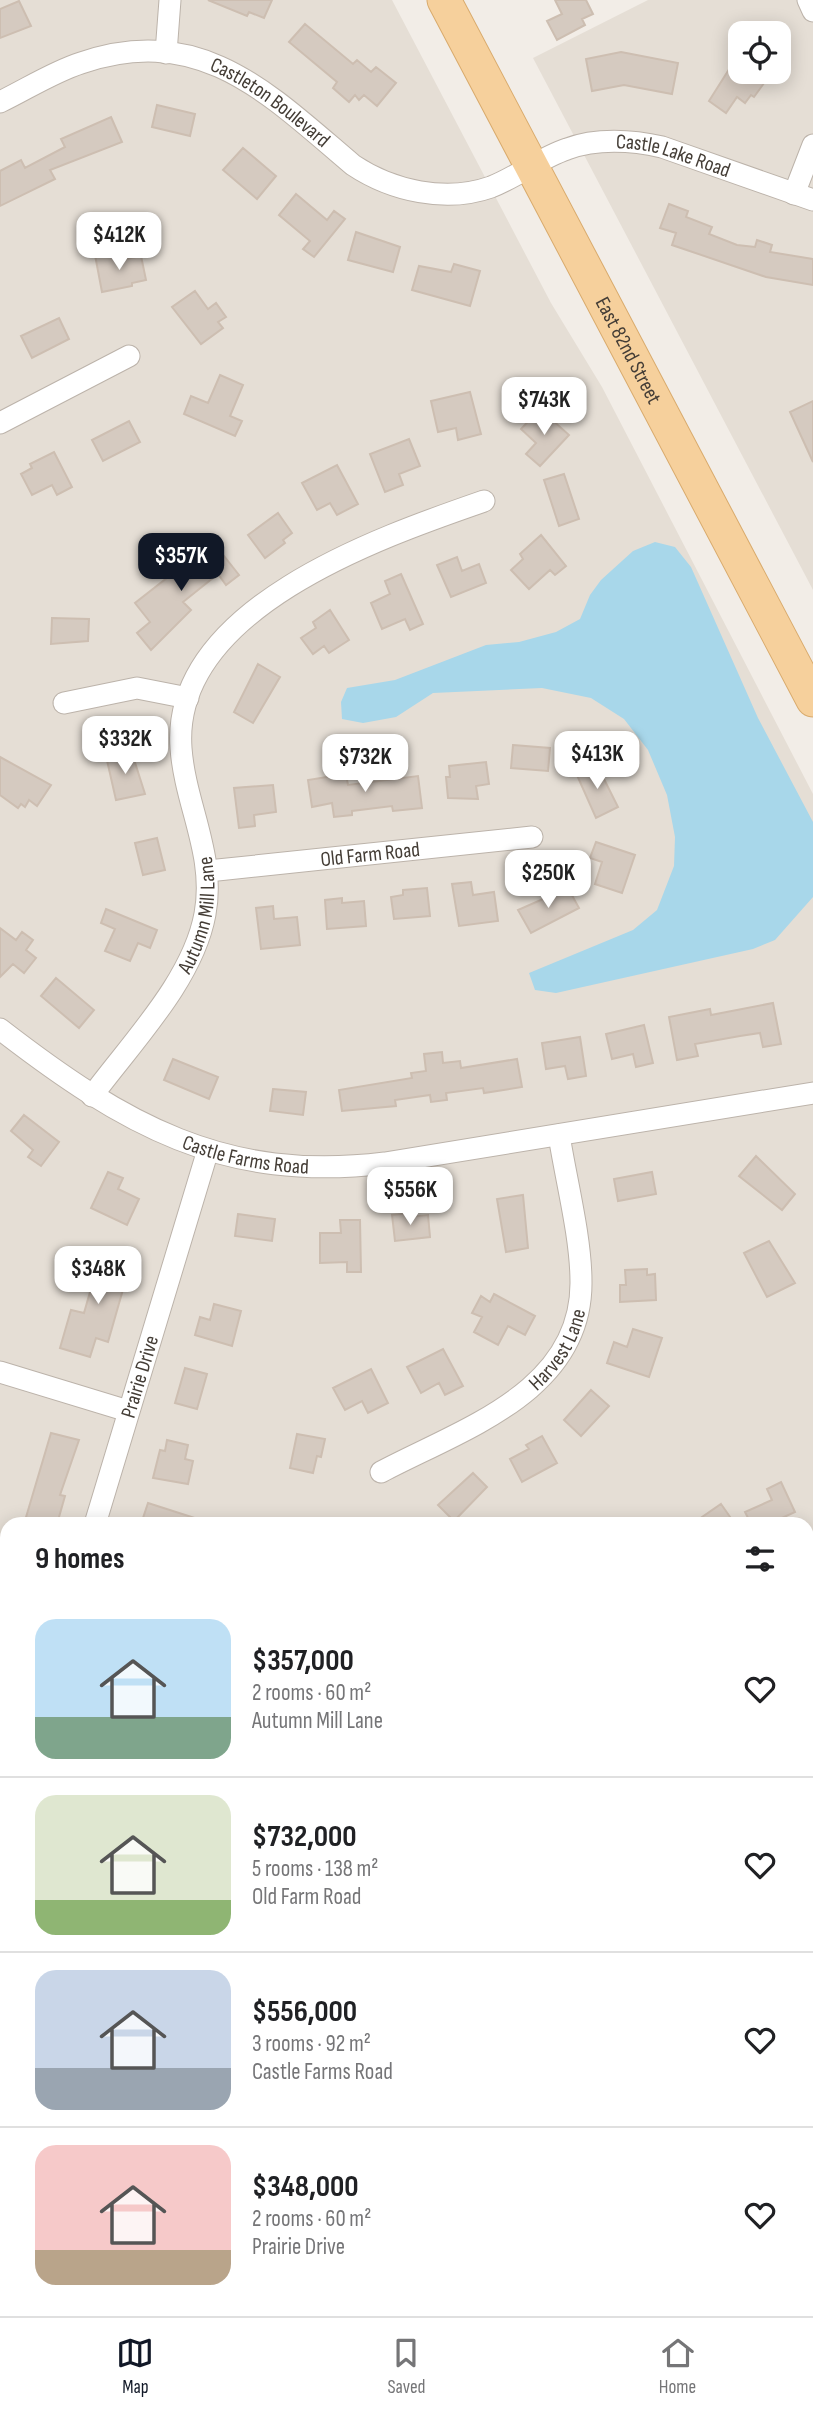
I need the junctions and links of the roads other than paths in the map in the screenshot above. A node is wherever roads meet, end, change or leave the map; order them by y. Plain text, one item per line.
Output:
1 (170, 0) edge
2 (444, 0) edge
3 (808, 0) edge
4 (813, 11) edge
5 (166, 53) junction
6 (0, 102) edge
7 (813, 145) edge
8 (532, 166) junction
9 (804, 197) edge
10 (129, 356) dead end
11 (0, 423) edge
12 (484, 501) dead end
13 (188, 698) junction
14 (813, 700) edge
15 (64, 703) dead end
16 (532, 836) dead end
17 (208, 871) junction
18 (0, 1029) edge
19 (813, 1093) edge
20 (92, 1096) junction
21 (559, 1135) junction
22 (208, 1150) junction
23 (0, 1373) edge
24 (128, 1410) junction
25 (381, 1472) dead end
26 (97, 1517) edge

1 - 5 street
2 - 8 main road, East 82nd Street
3 - 4 street
5 - 6 street, Castleton Boulevard
5 - 8 street, Castleton Boulevard
7 - 9 street
8 - 9 street, Castle Lake Road
8 - 14 main road, East 82nd Street
10 - 11 street
12 - 13 street, Autumn Mill Lane
13 - 15 street
13 - 17 street, Autumn Mill Lane
16 - 17 street, Old Farm Road
17 - 20 street, Autumn Mill Lane
18 - 20 street, Castle Farms Road
19 - 21 street, Castle Farms Road
20 - 22 street, Castle Farms Road
21 - 22 street, Castle Farms Road
21 - 25 street, Harvest Lane
22 - 24 street, Prairie Drive
23 - 24 street
24 - 26 street, Prairie Drive

